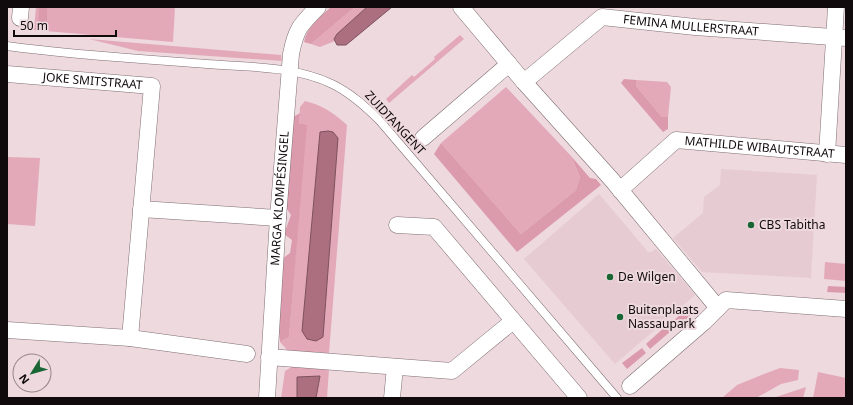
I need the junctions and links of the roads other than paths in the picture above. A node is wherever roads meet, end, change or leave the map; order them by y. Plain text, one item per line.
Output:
1 (318, 7) edge
2 (461, 7) edge
3 (836, 7) edge
4 (840, 38) edge
5 (7, 46) edge
6 (509, 64) junction
7 (291, 71) junction
8 (7, 74) edge
9 (524, 82) junction
10 (423, 138) dead end
11 (827, 154) junction
12 (846, 155) edge
13 (620, 190) junction
14 (141, 209) junction
15 (278, 218) junction
16 (397, 225) dead end
17 (718, 308) junction
18 (846, 309) edge
19 (514, 321) junction
20 (7, 330) edge
21 (130, 338) junction
22 (247, 354) dead end
23 (269, 357) junction
24 (395, 366) junction
25 (630, 386) dead end
26 (266, 398) edge
27 (392, 398) edge
28 (579, 398) edge
29 (617, 398) edge

1 - 7 street, MARGA KLOMPÉSINGEL
2 - 6 street
3 - 4 street
4 - 9 street, FEMINA MULLERSTRAAT
4 - 11 street
5 - 7 lane, ZUIDTANGENT
6 - 9 street
6 - 10 street
7 - 15 street, MARGA KLOMPÉSINGEL
7 - 29 lane, ZUIDTANGENT
8 - 14 street, JOKE SMITSTRAAT
9 - 13 street
11 - 12 street, MATHILDE WIBAUTSTRAAT
11 - 13 street, MATHILDE WIBAUTSTRAAT
13 - 17 street
14 - 15 street
14 - 21 street, JOKE SMITSTRAAT
15 - 23 street, MARGA KLOMPÉSINGEL
16 - 19 street
17 - 18 street
17 - 25 street
19 - 24 street
19 - 28 street
20 - 21 street
21 - 22 street
23 - 24 street
23 - 26 street, MARGA KLOMPÉSINGEL
24 - 27 street

